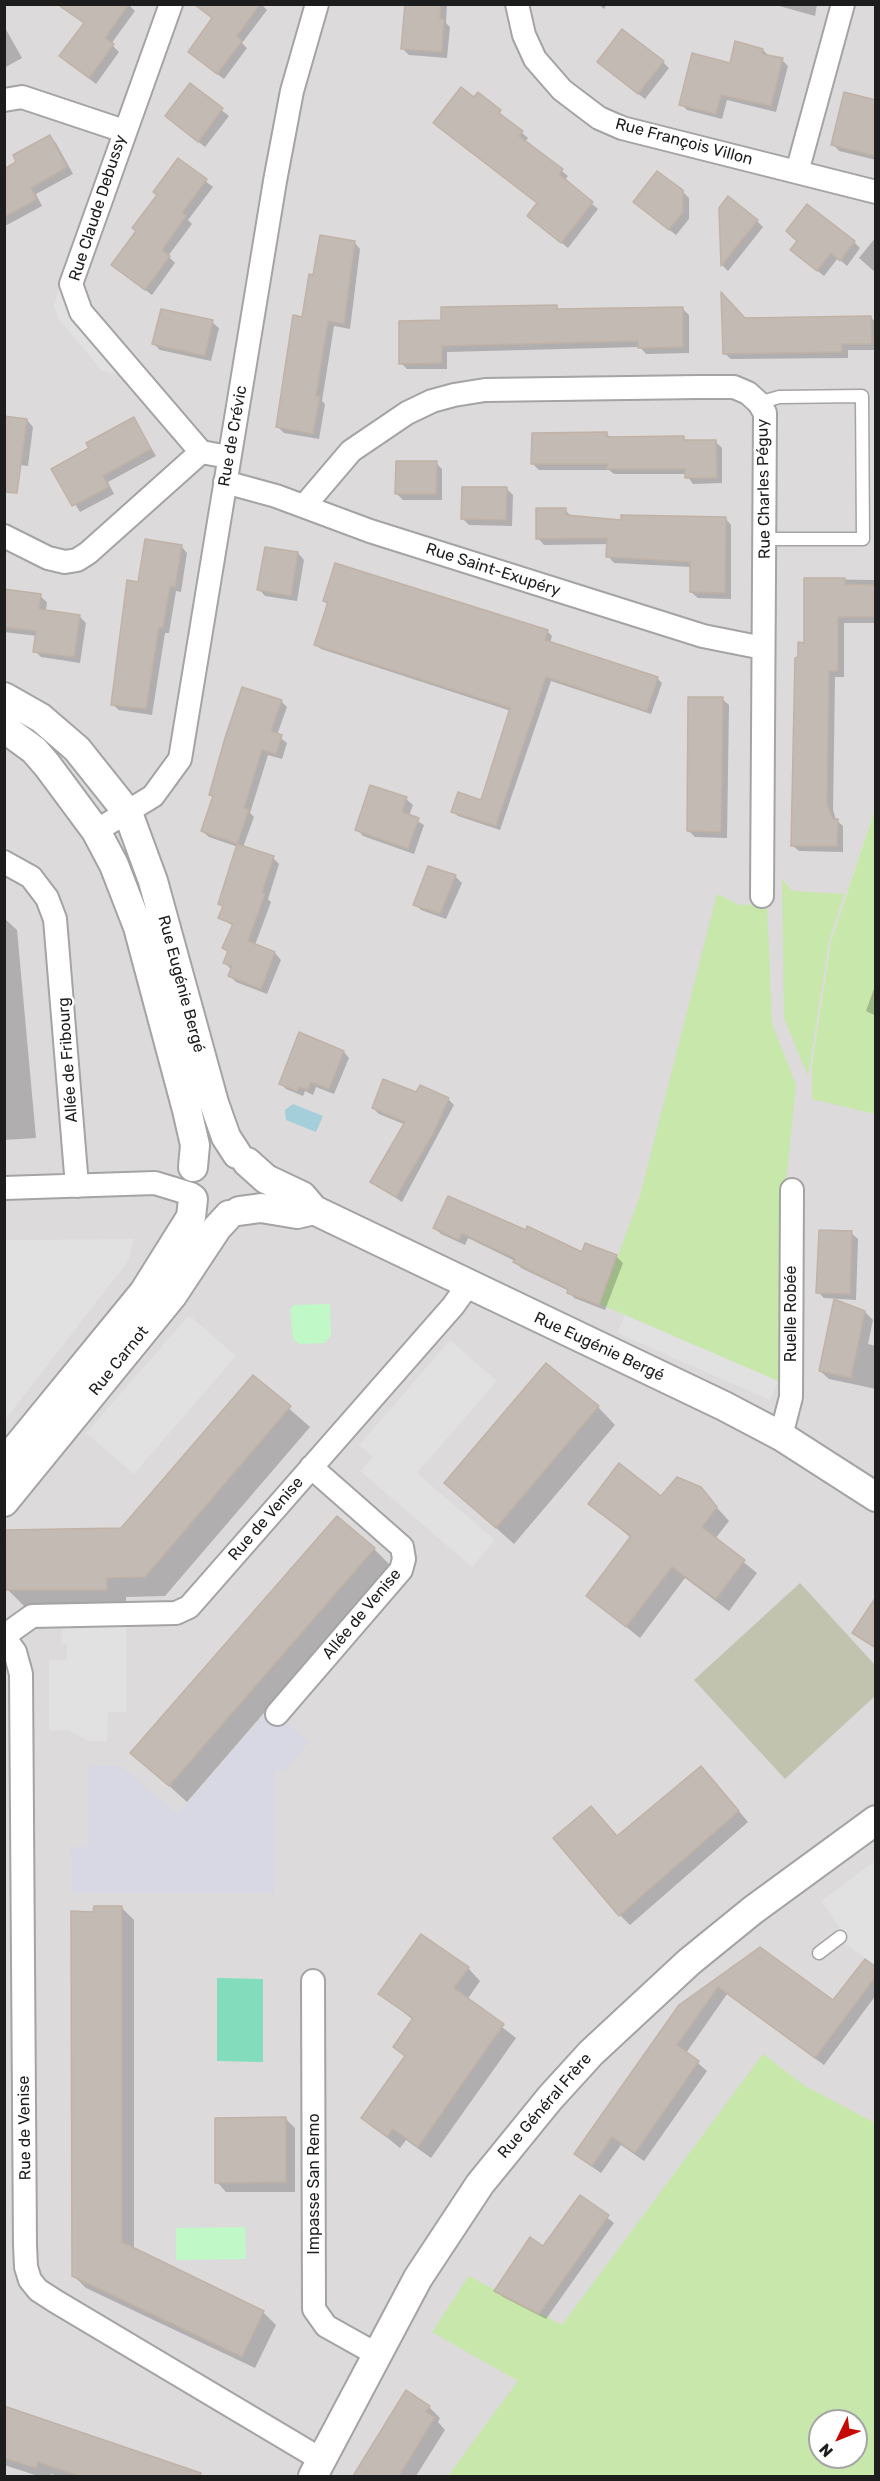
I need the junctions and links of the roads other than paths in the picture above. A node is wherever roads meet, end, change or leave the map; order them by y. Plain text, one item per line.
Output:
1 (171, 4) edge
2 (317, 4) edge
3 (516, 4) edge
4 (843, 4) edge
5 (4, 100) edge
6 (124, 131) junction
7 (797, 172) junction
8 (876, 192) edge
9 (759, 403) junction
10 (201, 452) junction
11 (230, 457) junction
12 (225, 482) junction
13 (305, 506) junction
14 (4, 536) edge
15 (765, 539) junction
16 (763, 648) junction
17 (4, 697) edge
18 (4, 728) edge
19 (128, 813) junction
20 (96, 831) junction
21 (13, 866) edge
22 (762, 896) dead end
23 (242, 1158) junction
24 (77, 1186) junction
25 (192, 1187) junction
26 (4, 1188) edge
27 (792, 1190) dead end
28 (314, 1210) junction
29 (234, 1213) junction
30 (468, 1285) junction
31 (781, 1436) junction
32 (4, 1462) edge
33 (311, 1467) junction
34 (876, 1497) edge
35 (4, 1502) edge
36 (4, 1636) edge
37 (277, 1714) dead end
38 (876, 1820) edge
39 (840, 1937) dead end
40 (819, 1953) dead end
41 (313, 1981) dead end
42 (376, 2354) junction
43 (318, 2468) edge

1 - 6 street, Rue Claude Debussy
2 - 11 street, Rue de Crévic
3 - 7 street, Rue François Villon
4 - 7 street
5 - 6 street
6 - 10 street, Rue Claude Debussy
7 - 8 street, Rue François Villon
9 - 13 street, Rue Charles Péguy
9 - 15 street, Rue Charles Péguy
9 - 15 lane
10 - 11 street
10 - 14 street
11 - 12 street, Rue de Crévic
12 - 13 street, Rue Saint-Exupéry
12 - 19 street, Rue de Crévic
13 - 16 street, Rue Saint-Exupéry
15 - 16 street, Rue Charles Péguy
16 - 22 street, Rue Charles Péguy
17 - 19 street, Rue Eugénie Bergé
18 - 20 street, Rue Eugénie Bergé
19 - 20 street, Rue de Crévic
19 - 23 street, Rue Eugénie Bergé
20 - 25 street, Rue Eugénie Bergé
21 - 24 street, Allée de Fribourg
23 - 25 street
23 - 28 street, Rue Eugénie Bergé
23 - 29 street
24 - 25 street
24 - 26 street
25 - 29 street
25 - 32 street, Rue Carnot
27 - 31 street, Ruelle Robée
28 - 29 street, Rue Eugénie Bergé
28 - 30 street, Rue Eugénie Bergé
29 - 35 street, Rue Carnot
30 - 31 street, Rue Eugénie Bergé
30 - 33 street, Rue de Venise
31 - 34 street, Rue Eugénie Bergé
33 - 36 street, Rue de Venise
33 - 37 street, Allée de Venise
36 - 43 street, Rue de Venise
38 - 42 street, Rue Général Frère
39 - 40 lane
41 - 42 street, Impasse San Remo
42 - 43 street, Rue Général Frère

